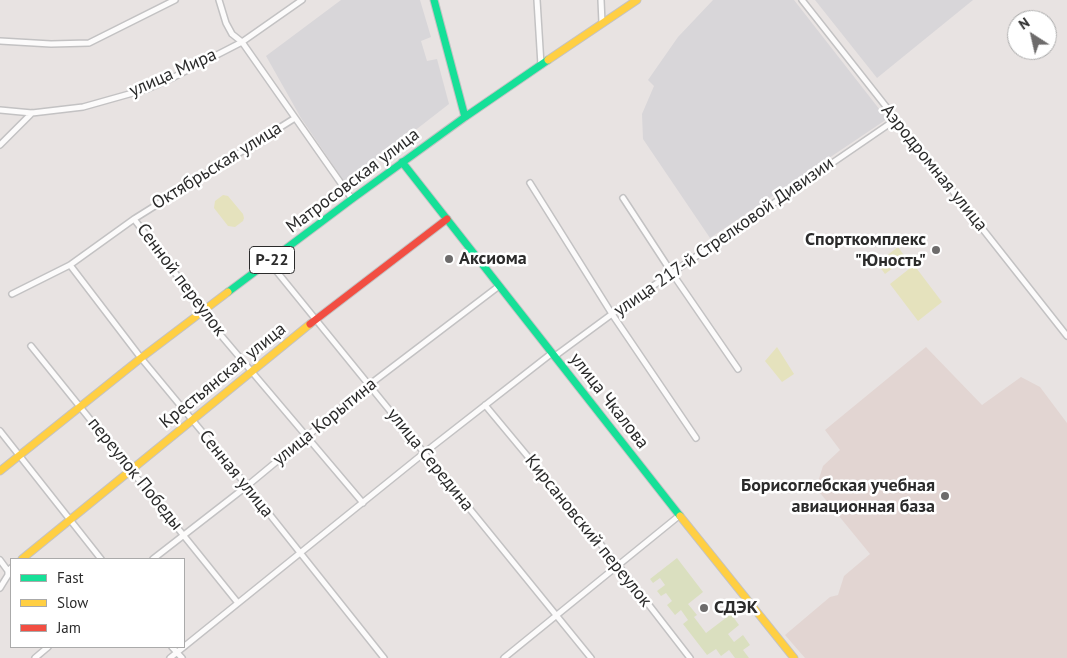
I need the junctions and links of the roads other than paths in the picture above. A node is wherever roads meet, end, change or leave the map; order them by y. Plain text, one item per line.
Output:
1 (175, 0) edge
2 (219, 0) edge
3 (302, 0) edge
4 (434, 0) edge
5 (537, 0) edge
6 (601, 0) edge
7 (637, 0) edge
8 (802, 0) edge
9 (602, 23) junction
10 (0, 41) edge
11 (242, 42) junction
12 (541, 65) junction
13 (0, 110) edge
14 (32, 113) junction
15 (465, 117) junction
16 (295, 118) junction
17 (895, 120) junction
18 (0, 145) edge
19 (402, 162) junction
20 (530, 183) dead end
21 (623, 198) dead end
22 (352, 199) junction
23 (134, 218) junction
24 (447, 219) junction
25 (270, 262) junction
26 (70, 265) junction
27 (672, 273) junction
28 (499, 286) junction
29 (12, 294) dead end
30 (204, 311) junction
31 (612, 314) junction
32 (315, 320) junction
33 (1067, 336) edge
34 (31, 346) dead end
35 (554, 354) junction
36 (141, 358) junction
37 (738, 369) dead end
38 (252, 371) junction
39 (369, 385) junction
40 (485, 405) junction
41 (80, 406) junction
42 (193, 421) junction
43 (0, 431) edge
44 (307, 436) junction
45 (696, 438) dead end
46 (424, 453) junction
47 (19, 455) junction
48 (131, 470) junction
49 (0, 471) edge
50 (247, 486) junction
51 (363, 503) junction
52 (680, 515) junction
53 (69, 520) junction
54 (184, 535) junction
55 (300, 554) junction
56 (23, 558) edge
57 (100, 558) edge
58 (154, 558) edge
59 (0, 560) edge
60 (618, 565) junction
61 (10, 569) edge
62 (0, 588) edge
63 (238, 603) junction
64 (558, 615) junction
65 (185, 646) edge
66 (47, 648) edge
67 (173, 648) edge
68 (182, 648) edge
69 (177, 652) junction
70 (34, 658) edge
71 (170, 658) edge
72 (182, 658) edge
73 (384, 658) edge
74 (504, 658) edge
75 (591, 658) edge
76 (690, 658) edge
77 (794, 658) edge

1 - 10 street
2 - 11 street
3 - 11 street, улица Мира
4 - 15 main road
5 - 12 street
6 - 9 street
7 - 9 main road, Матросовская улица / Р-22
8 - 17 street, Аэродромная улица
9 - 12 main road, Матросовская улица / Р-22
11 - 14 street, улица Мира
11 - 16 street
12 - 15 main road, Матросовская улица / Р-22
13 - 14 street, улица Мира
14 - 18 street
15 - 19 main road, Матросовская улица / Р-22
16 - 22 street
16 - 23 street, Октябрьская улица
17 - 27 street, улица 217-й Стрелковой Дивизии
17 - 33 street, Аэродромная улица
19 - 22 main road, Матросовская улица / Р-22
19 - 24 main road, улица Чкалова
20 - 31 street
21 - 27 street
22 - 25 main road, Матросовская улица / Р-22
23 - 26 street, Октябрьская улица
23 - 30 street, Сенной переулок
24 - 28 main road, улица Чкалова
24 - 32 main road, Крестьянская улица
25 - 30 main road, Матросовская улица / Р-22
25 - 32 street, улица Середина
26 - 29 street, Октябрьская улица
26 - 36 street, Сенная улица
27 - 31 street, улица 217-й Стрелковой Дивизии
27 - 37 street
28 - 35 main road, улица Чкалова
28 - 39 street, улица Корытина
30 - 36 main road, Матросовская улица / Р-22
30 - 38 street, Сенной переулок
31 - 35 street, улица 217-й Стрелковой Дивизии
31 - 45 street
32 - 38 main road, Крестьянская улица
32 - 39 street, улица Середина
34 - 41 street, переулок Победы
35 - 40 street, улица 217-й Стрелковой Дивизии
35 - 52 main road, улица Чкалова
36 - 41 main road, Матросовская улица / Р-22
36 - 42 street, Сенная улица
38 - 42 main road, Крестьянская улица
38 - 44 street, Сенной переулок
39 - 44 street, улица Корытина
39 - 46 street, улица Середина
40 - 46 street, улица 217-й Стрелковой Дивизии
40 - 60 street, Кирсановский переулок
41 - 47 main road, Матросовская улица / Р-22
41 - 48 street, переулок Победы
42 - 48 main road, Крестьянская улица
42 - 50 street, Сенная улица
43 - 47 street
44 - 50 street, улица Корытина
44 - 51 street, Сенной переулок
46 - 51 street, улица 217-й Стрелковой Дивизии
46 - 64 street, улица Середина
47 - 49 main road, Матросовская улица / Р-22
47 - 53 street
48 - 53 main road, Крестьянская улица
48 - 54 street, переулок Победы
50 - 54 street, улица Корытина
50 - 55 street, Сенная улица
51 - 55 street, улица 217-й Стрелковой Дивизии
52 - 60 street
52 - 77 main road, улица Чкалова
53 - 56 main road, Крестьянская улица
53 - 57 street
54 - 58 street, улица Корытина
54 - 63 street, переулок Победы
55 - 63 street, улица 217-й Стрелковой Дивизии
55 - 73 street, Сенная улица
59 - 61 street
60 - 64 street
60 - 76 street, Кирсановский переулок
61 - 62 street
63 - 65 street, улица 217-й Стрелковой Дивизии
64 - 74 street
64 - 75 street, улица Середина
66 - 70 street
67 - 69 street
68 - 69 street, улица 217-й Стрелковой Дивизии
69 - 71 street, улица 217-й Стрелковой Дивизии
69 - 72 street

